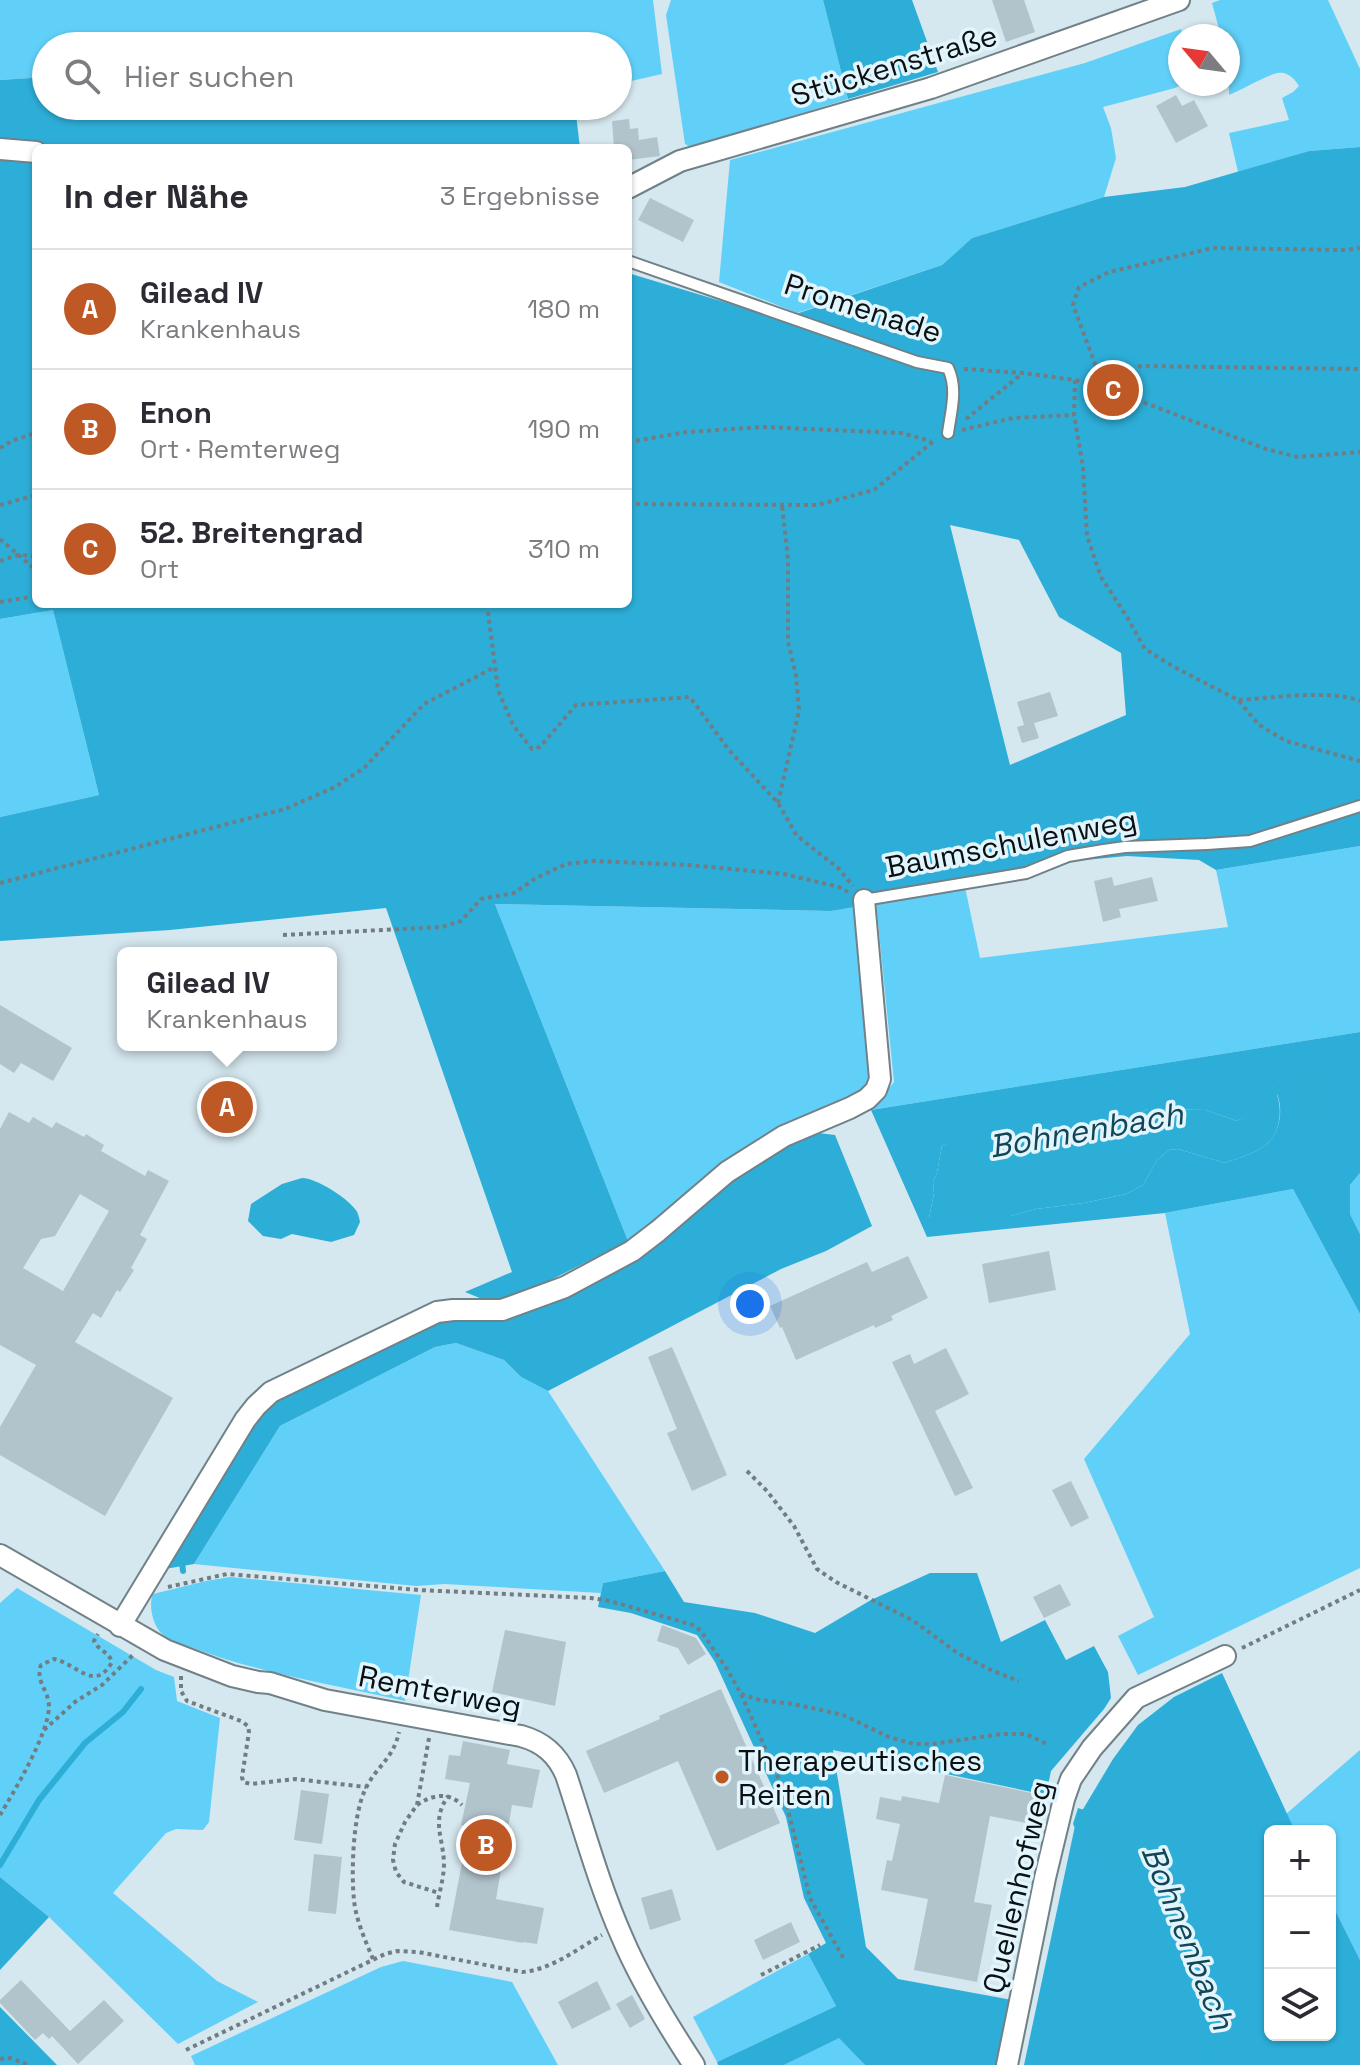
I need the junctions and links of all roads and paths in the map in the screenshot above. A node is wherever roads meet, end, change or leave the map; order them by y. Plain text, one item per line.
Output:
1 (1179, 0) edge
2 (0, 149) edge
3 (32, 152) edge
4 (632, 186) edge
5 (1360, 248) edge
6 (632, 262) edge
7 (948, 368) junction
8 (1360, 369) edge
9 (1023, 373) junction
10 (1075, 380) junction
11 (1104, 388) junction
12 (1119, 393) junction
13 (1074, 415) junction
14 (948, 433) junction
15 (32, 434) edge
16 (632, 441) edge
17 (932, 442) junction
18 (0, 448) edge
19 (1360, 452) edge
20 (32, 496) edge
21 (632, 504) edge
22 (0, 505) edge
23 (782, 505) junction
24 (0, 539) edge
25 (18, 555) junction
26 (32, 556) edge
27 (0, 561) edge
28 (32, 567) edge
29 (32, 597) edge
30 (0, 602) edge
31 (488, 608) edge
32 (495, 667) junction
33 (1238, 700) junction
34 (1360, 701) edge
35 (1360, 761) edge
36 (778, 803) junction
37 (1360, 806) edge
38 (0, 883) edge
39 (864, 900) junction
40 (283, 935) dead end
41 (747, 1471) dead end
42 (0, 1555) edge
43 (146, 1584) junction
44 (1360, 1590) edge
45 (114, 1622) junction
46 (147, 1641) junction
47 (1225, 1656) joint
48 (181, 1657) junction
49 (1019, 1681) dead end
50 (741, 1694) junction
51 (403, 1714) junction
52 (432, 1720) junction
53 (42, 1732) junction
54 (1049, 1745) dead end
55 (366, 1787) junction
56 (448, 1796) junction
57 (417, 1805) junction
58 (462, 1805) dead end
59 (0, 1815) edge
60 (439, 1893) junction
61 (437, 1907) dead end
62 (617, 1926) junction
63 (820, 1945) dead end
64 (373, 1959) junction
65 (845, 1961) dead end
66 (761, 1975) dead end
67 (186, 2050) dead end
68 (0, 2059) edge
69 (29, 2065) edge
70 (694, 2065) edge
71 (1007, 2065) edge

1 - 4 street, Stückenstraße
2 - 3 street
5 - 11 path
6 - 7 lane, Promenade
7 - 9 path, Promenade
7 - 14 lane
8 - 12 path
9 - 10 path, Promenade
9 - 14 path
10 - 11 path, Promenade
10 - 13 path
11 - 12 path, Promenade
12 - 19 path, Promenade
13 - 14 path
13 - 33 path
14 - 17 path
15 - 18 path
16 - 17 path
17 - 23 path
20 - 22 path
21 - 23 path
23 - 36 path
24 - 25 path
25 - 26 path
25 - 27 path
25 - 28 path
29 - 30 path
31 - 32 path
32 - 36 path
32 - 38 path
33 - 34 path
33 - 35 path
36 - 39 path
37 - 39 lane, Baumschulenweg
39 - 40 path
39 - 43 street, Baumschulenweg
41 - 49 path
42 - 45 street, Remterweg
43 - 45 street, Baumschulenweg
43 - 50 path
44 - 47 path
45 - 46 street, Remterweg
45 - 53 path
46 - 48 street, Remterweg
46 - 53 path
47 - 71 street, Quellenhofweg
48 - 51 street, Remterweg
48 - 55 path
50 - 54 path
50 - 65 path
51 - 52 street, Remterweg
51 - 55 path
52 - 57 path
52 - 62 street, Remterweg
53 - 59 path
55 - 64 path
56 - 57 path
56 - 58 path
56 - 60 path
57 - 60 path
60 - 61 path
62 - 64 path
62 - 70 street, Remterweg
63 - 66 path
64 - 67 path
68 - 69 path

